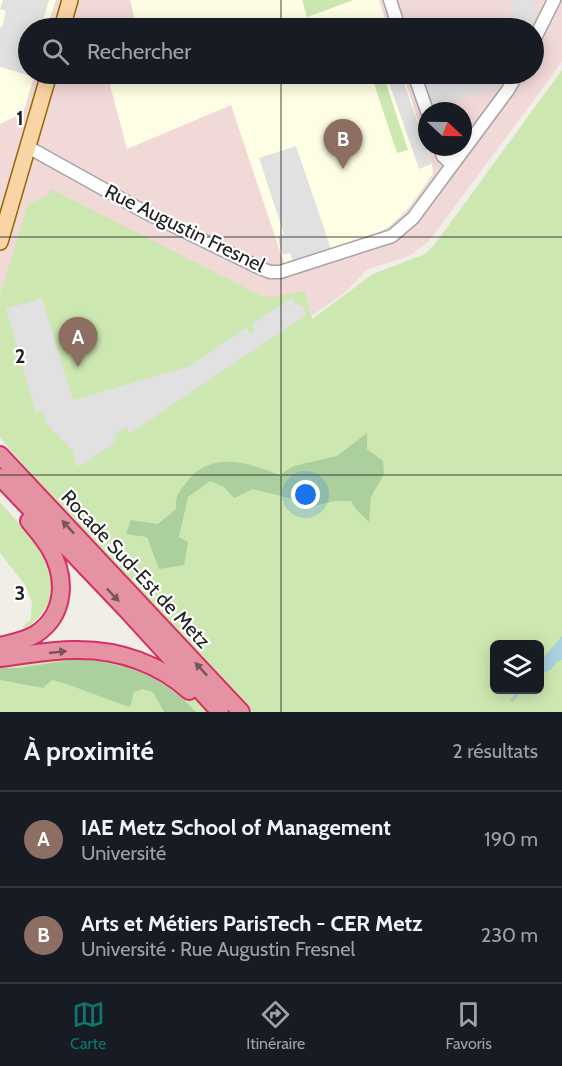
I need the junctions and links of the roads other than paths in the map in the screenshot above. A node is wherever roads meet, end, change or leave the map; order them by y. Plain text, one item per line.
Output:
1 (70, 0) edge
2 (390, 0) edge
3 (554, 0) edge
4 (65, 18) edge
5 (396, 18) edge
6 (544, 20) edge
7 (47, 84) edge
8 (418, 84) edge
9 (511, 84) edge
10 (424, 102) edge
11 (28, 147) junction
12 (443, 156) edge
13 (452, 165) junction
14 (0, 242) edge
15 (0, 455) edge
16 (0, 479) edge
17 (0, 646) edge
18 (0, 658) edge
19 (212, 712) edge
20 (220, 712) edge
21 (241, 712) edge

1 - 4 main road
2 - 5 street
3 - 6 street
7 - 11 main road
8 - 10 street
9 - 13 street, Rue Augustin Fresnel
11 - 13 street, Rue Augustin Fresnel
11 - 14 main road
12 - 13 street
21 -> 15 highway, Rocade Sud-Est de Metz
16 - 17 highway
16 -> 20 highway, Rocade Sud-Est de Metz
18 -> 19 highway

